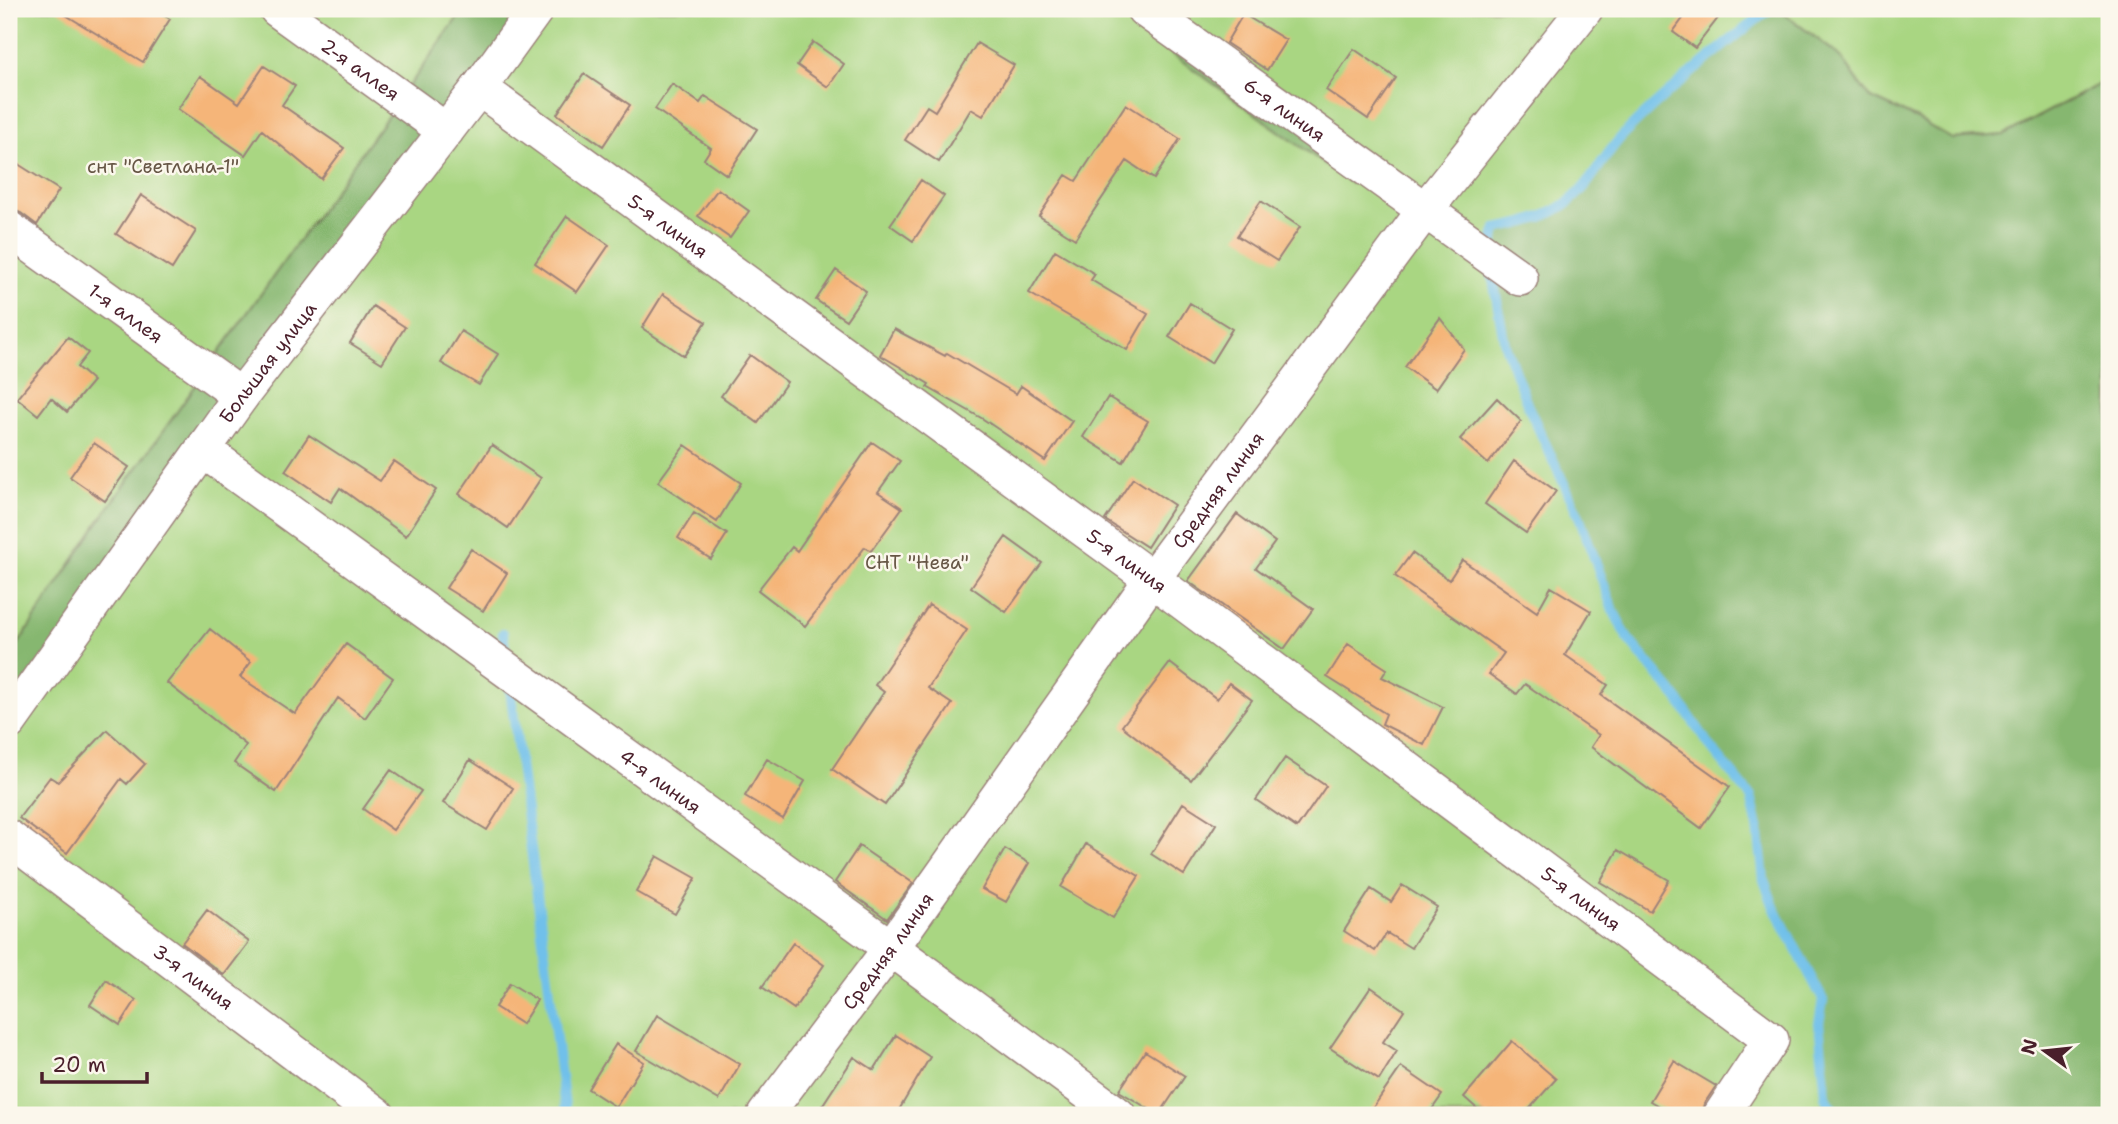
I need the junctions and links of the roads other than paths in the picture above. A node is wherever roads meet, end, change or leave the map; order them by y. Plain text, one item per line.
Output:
1 (277, 9) edge
2 (536, 9) edge
3 (1144, 9) edge
4 (1585, 9) edge
5 (480, 88) junction
6 (446, 131) junction
7 (1425, 210) junction
8 (9, 229) edge
9 (1514, 274) dead end
10 (242, 396) junction
11 (203, 450) junction
12 (1152, 579) junction
13 (9, 722) edge
14 (9, 838) edge
15 (891, 948) junction
16 (377, 1115) edge
17 (765, 1115) edge
18 (1118, 1115) edge
19 (1721, 1115) edge

1 - 6 street, 2-я аллея
2 - 5 street, Большая улица
3 - 7 street, 6-я линия
4 - 7 street, Средняя линия
5 - 6 street, Большая улица
5 - 12 street, 5-я линия
6 - 10 street, Большая улица
7 - 9 street, 6-я линия
7 - 12 street, Средняя линия
8 - 10 street, 1-я аллея
10 - 11 street, Большая улица
11 - 13 street, Большая улица
11 - 15 street, 4-я линия
12 - 15 street, Средняя линия
12 - 19 street, 5-я линия
14 - 16 street, 3-я линия
15 - 17 street, Средняя линия
15 - 18 street, 4-я линия

